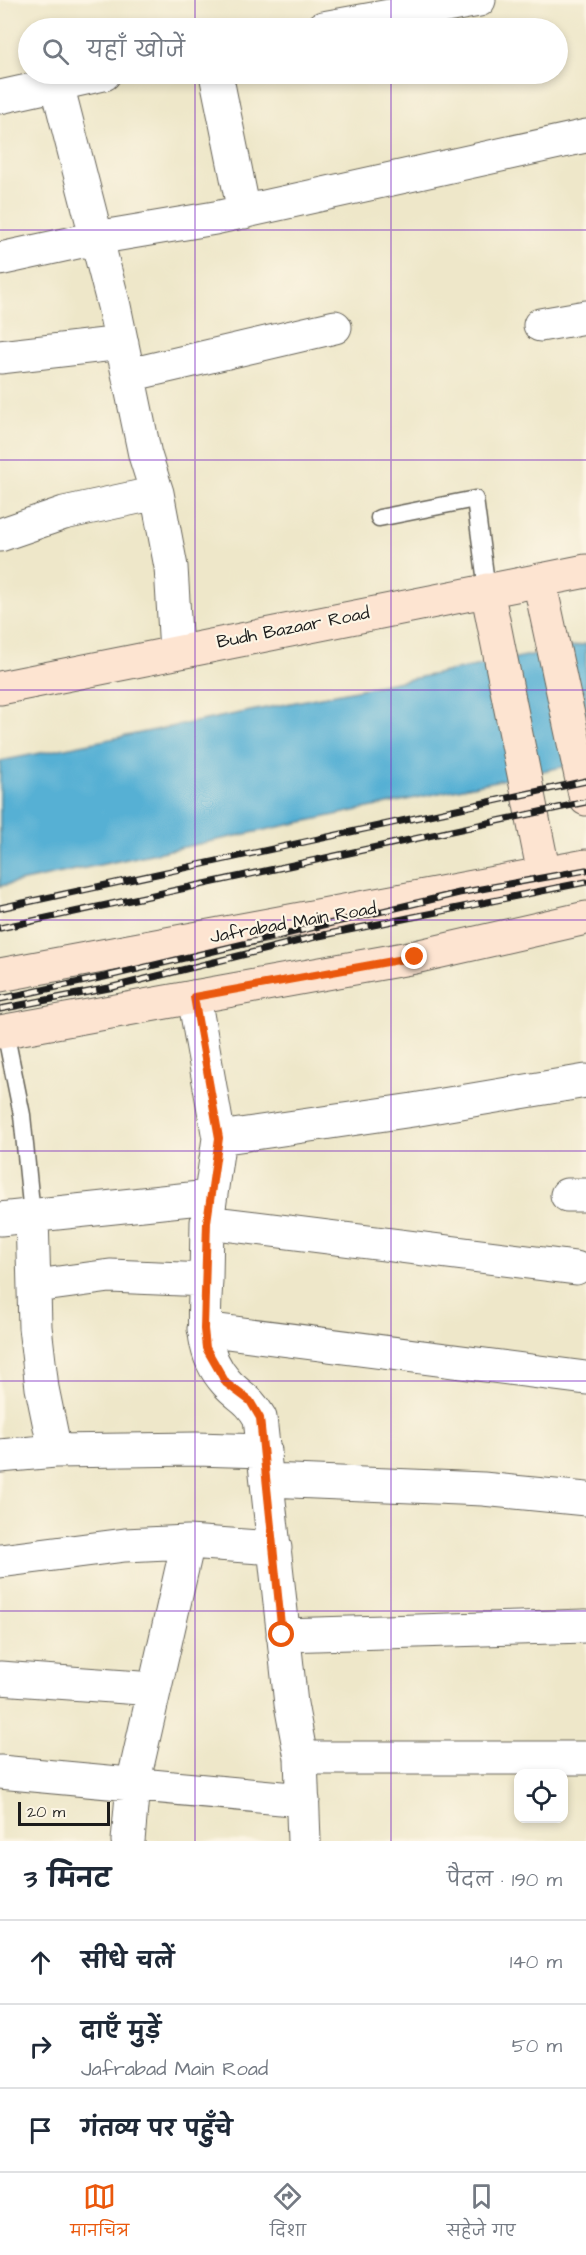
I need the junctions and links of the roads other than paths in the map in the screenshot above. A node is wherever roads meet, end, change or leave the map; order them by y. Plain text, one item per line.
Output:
1 (479, 0) edge
2 (431, 3) edge
3 (366, 18) edge
4 (57, 84) joint
5 (218, 84) edge
6 (0, 97) edge
7 (586, 136) edge
8 (244, 212) junction
9 (96, 238) junction
10 (0, 258) edge
11 (586, 317) edge
12 (540, 325) dead end
13 (335, 327) dead end
14 (122, 343) junction
15 (0, 357) edge
16 (129, 375) junction
17 (157, 493) junction
18 (379, 518) dead end
19 (0, 534) edge
20 (586, 571) edge
21 (539, 580) junction
22 (487, 590) junction
23 (176, 651) junction
24 (0, 688) edge
25 (586, 799) edge
26 (586, 866) edge
27 (544, 874) junction
28 (586, 918) edge
29 (0, 975) edge
30 (194, 997) junction
31 (2, 1032) edge
32 (586, 1081) edge
33 (219, 1138) junction
34 (208, 1210) junction
35 (32, 1215) junction
36 (0, 1219) edge
37 (576, 1268) dead end
38 (206, 1280) junction
39 (36, 1286) junction
40 (204, 1329) junction
41 (586, 1378) edge
42 (55, 1451) junction
43 (0, 1456) edge
44 (267, 1465) junction
45 (586, 1499) edge
46 (188, 1542) junction
47 (275, 1548) junction
48 (0, 1561) edge
49 (586, 1626) edge
50 (282, 1635) junction
51 (0, 1678) edge
52 (154, 1689) junction
53 (301, 1758) junction
54 (586, 1758) edge
55 (0, 1772) edge
56 (134, 1784) junction
57 (303, 1800) junction
58 (128, 1841) edge
59 (304, 1841) edge

1 - 2 street
2 - 3 street
4 - 6 street
4 - 9 street
5 - 8 street
7 - 8 street
8 - 9 street
9 - 10 street
9 - 14 street
11 - 12 street
13 - 16 street
14 - 15 street
14 - 16 street
16 - 17 street
17 - 19 street
17 - 23 street
18 - 22 lane
20 - 21 main road, Budh Bazaar Road
21 - 22 main road, Budh Bazaar Road
21 - 25 main road
22 - 23 main road, Budh Bazaar Road
22 - 27 main road
23 - 24 main road, Budh Bazaar Road
26 - 27 main road, Jafrabad Main Road
27 - 29 main road, Jafrabad Main Road
28 - 30 main road
30 - 31 main road
30 - 33 street
31 - 35 lane
32 - 33 street
33 - 34 street
34 - 35 street
34 - 37 street
34 - 38 street
35 - 36 street
35 - 39 street
38 - 39 street
38 - 40 street
39 - 42 street
40 - 41 street
40 - 44 street
42 - 43 street
42 - 44 street
44 - 45 street
44 - 47 street
46 - 47 street
46 - 48 street
46 - 52 street
47 - 50 street
49 - 50 street
50 - 53 street
51 - 52 street
52 - 56 street
53 - 54 street
53 - 57 street
55 - 56 street
56 - 57 street
56 - 58 street
57 - 59 street

